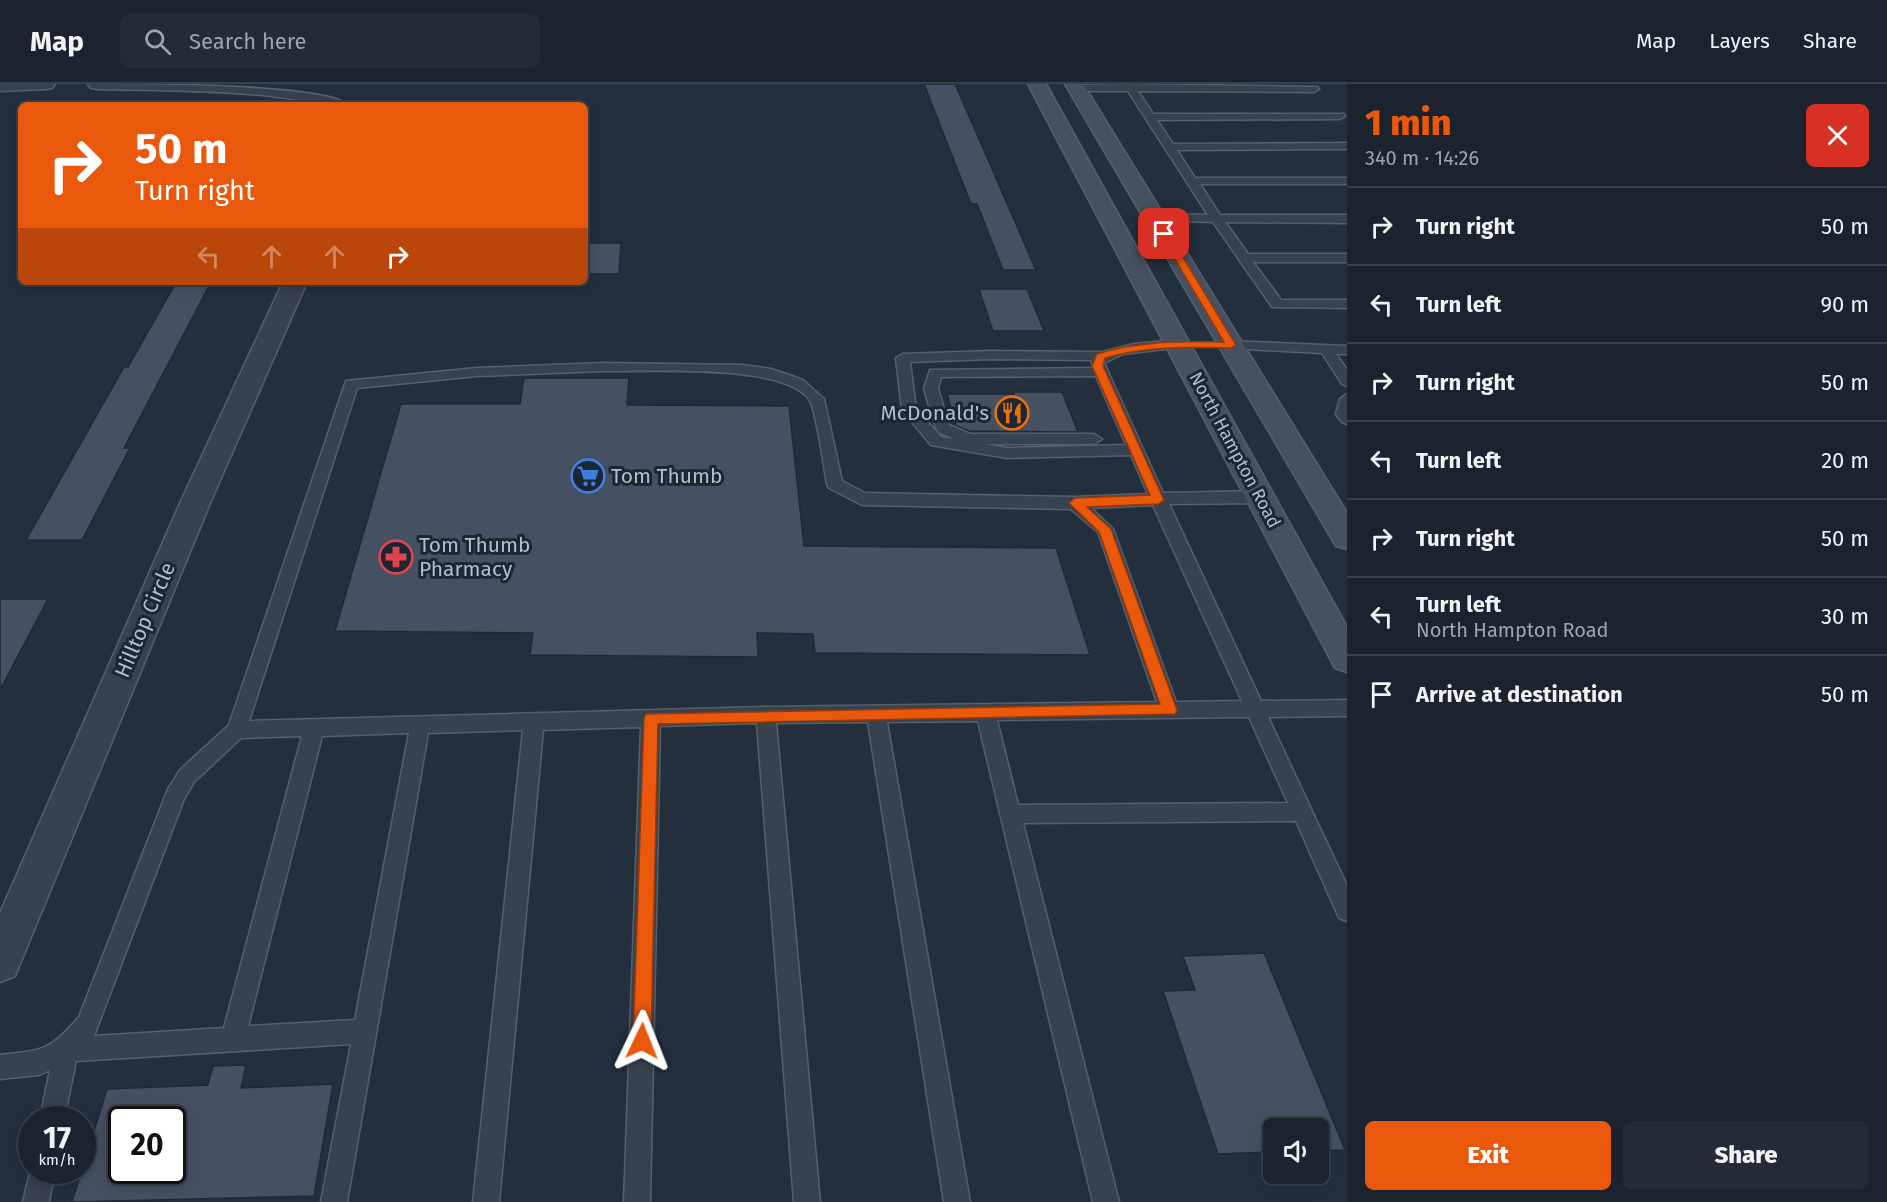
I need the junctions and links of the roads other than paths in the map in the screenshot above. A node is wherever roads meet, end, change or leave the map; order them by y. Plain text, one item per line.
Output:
1 (46, 84) edge
2 (97, 84) edge
3 (1037, 84) edge
4 (0, 86) edge
5 (1075, 86) edge
6 (1129, 86) edge
7 (1318, 93) edge
8 (332, 102) edge
9 (1149, 117) junction
10 (1344, 120) edge
11 (1347, 146) edge
12 (1169, 147) junction
13 (1191, 181) junction
14 (1347, 181) edge
15 (1154, 218) junction
16 (1216, 218) junction
17 (1347, 219) edge
18 (1244, 258) junction
19 (1347, 258) edge
20 (294, 285) edge
21 (1347, 304) edge
22 (1177, 344) junction
23 (1231, 345) junction
24 (1327, 350) junction
25 (1347, 350) edge
26 (1101, 356) junction
27 (1100, 372) junction
28 (1347, 381) edge
29 (1347, 399) edge
30 (1347, 419) edge
31 (1136, 450) junction
32 (1260, 498) junction
33 (1158, 500) junction
34 (1075, 503) junction
35 (1347, 538) edge
36 (1347, 658) edge
37 (1347, 708) edge
38 (1255, 709) junction
39 (1170, 710) junction
40 (985, 712) junction
41 (876, 714) junction
42 (766, 715) junction
43 (651, 718) junction
44 (534, 722) junction
45 (420, 725) junction
46 (314, 728) junction
47 (237, 730) junction
48 (1302, 812) junction
49 (1011, 814) junction
50 (1347, 910) edge
51 (3, 945) edge
52 (364, 1031) junction
53 (233, 1040) junction
54 (66, 1050) junction
55 (0, 1067) edge
56 (55, 1106) edge
57 (39, 1184) edge
58 (36, 1202) edge
59 (334, 1202) edge
60 (486, 1202) edge
61 (637, 1202) edge
62 (807, 1202) edge
63 (957, 1202) edge
64 (1106, 1202) edge

1 - 4 street
2 - 8 street
3 - 22 main road, North Hampton Road
5 - 6 lane
5 - 15 main road
6 - 7 lane
6 - 9 lane
7 - 10 lane
9 - 10 lane
9 - 12 lane
11 - 12 lane
12 - 13 lane
13 - 14 lane
13 - 16 lane
15 - 16 lane
15 - 23 main road
16 - 17 lane
16 - 18 lane
18 - 19 lane
18 - 21 lane
20 - 51 street, Hilltop Circle
22 - 23 main road
22 - 26 lane
22 - 32 main road, North Hampton Road
23 - 24 lane
23 - 35 main road
24 - 25 lane
24 - 28 lane
26 - 27 lane
26 - 31 lane
27 - 31 lane
27 - 31 lane
29 - 30 lane
31 - 33 lane
32 - 33 lane
32 - 36 main road, North Hampton Road
33 - 34 lane
33 - 38 lane
34 - 39 lane
34 - 47 lane
37 - 38 lane
38 - 39 lane
38 - 48 lane
39 - 40 lane
40 - 41 lane
40 - 49 lane
41 - 42 lane
41 - 63 lane
42 - 43 lane
42 - 62 lane
43 - 44 lane
43 - 61 lane
44 - 45 lane
44 - 60 lane
45 - 46 lane
45 - 52 lane
46 - 47 lane
46 - 53 lane
47 - 54 lane
48 - 49 lane
48 - 50 lane
49 - 64 lane
52 - 53 lane
52 - 59 lane
53 - 54 lane
54 - 55 lane
54 - 56 lane
57 - 58 lane

